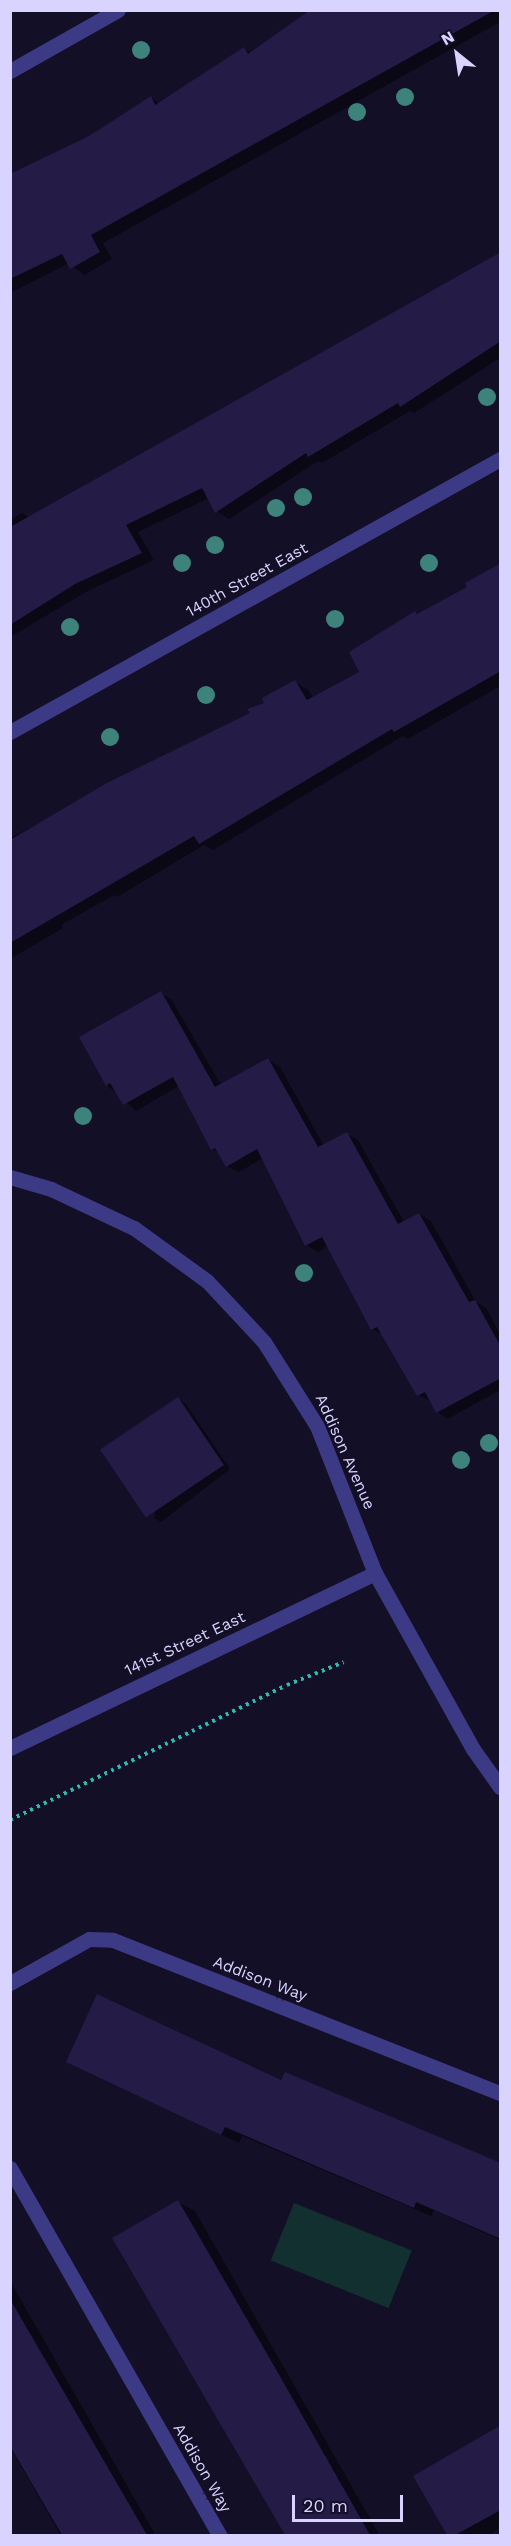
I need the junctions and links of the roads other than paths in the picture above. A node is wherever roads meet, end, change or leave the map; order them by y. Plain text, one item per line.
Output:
1 (118, 10) edge
2 (10, 71) edge
3 (501, 459) edge
4 (10, 732) edge
5 (10, 1177) edge
6 (375, 1573) junction
7 (10, 1748) edge
8 (501, 1787) edge
9 (10, 1983) edge
10 (501, 2093) edge
11 (10, 2168) edge
12 (220, 2535) edge

1 - 2 street
3 - 4 street, 140th Street East
5 - 6 street, Addison Avenue
6 - 7 street, 141st Street East
6 - 8 street, Addison Avenue
9 - 10 street, Addison Way
11 - 12 street, Addison Way

